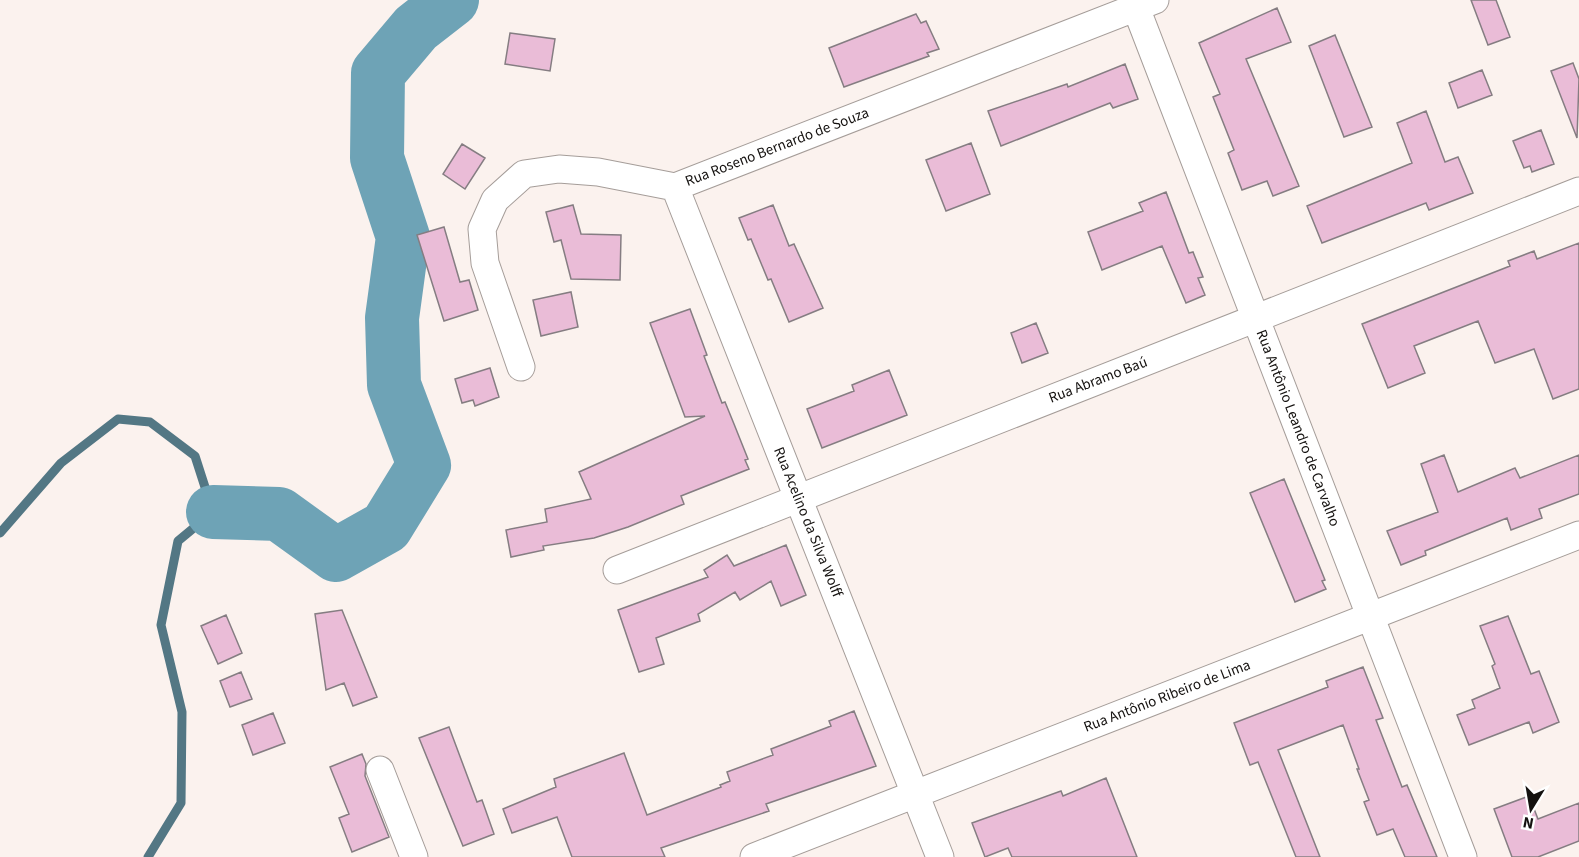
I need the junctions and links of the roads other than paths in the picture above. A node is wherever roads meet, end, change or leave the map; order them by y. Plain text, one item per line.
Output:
1 (1141, 2) edge
2 (675, 187) junction
3 (1579, 191) edge
4 (1256, 318) junction
5 (521, 367) dead end
6 (798, 498) junction
7 (1579, 535) edge
8 (617, 570) dead end
9 (1370, 617) junction
10 (380, 770) dead end
11 (915, 794) junction
12 (414, 857) edge
13 (754, 857) edge
14 (940, 857) edge
15 (1463, 857) edge

1 - 2 street, Rua Roseno Bernardo de Souza
1 - 4 street, Rua Antônio Leandro de Carvalho
2 - 5 street, Rua Roseno Bernardo de Souza
2 - 6 street, Rua Acelino da Silva Wolff
3 - 4 street, Rua Abramo Baú
4 - 6 street, Rua Abramo Baú
4 - 9 street, Rua Antônio Leandro de Carvalho
6 - 8 street, Rua Abramo Baú
6 - 11 street, Rua Acelino da Silva Wolff
7 - 9 street, Rua Antônio Ribeiro de Lima
9 - 11 street, Rua Antônio Ribeiro de Lima
9 - 15 street, Rua Antônio Leandro de Carvalho
10 - 12 street
11 - 13 street, Rua Antônio Ribeiro de Lima
11 - 14 street, Rua Acelino da Silva Wolff

